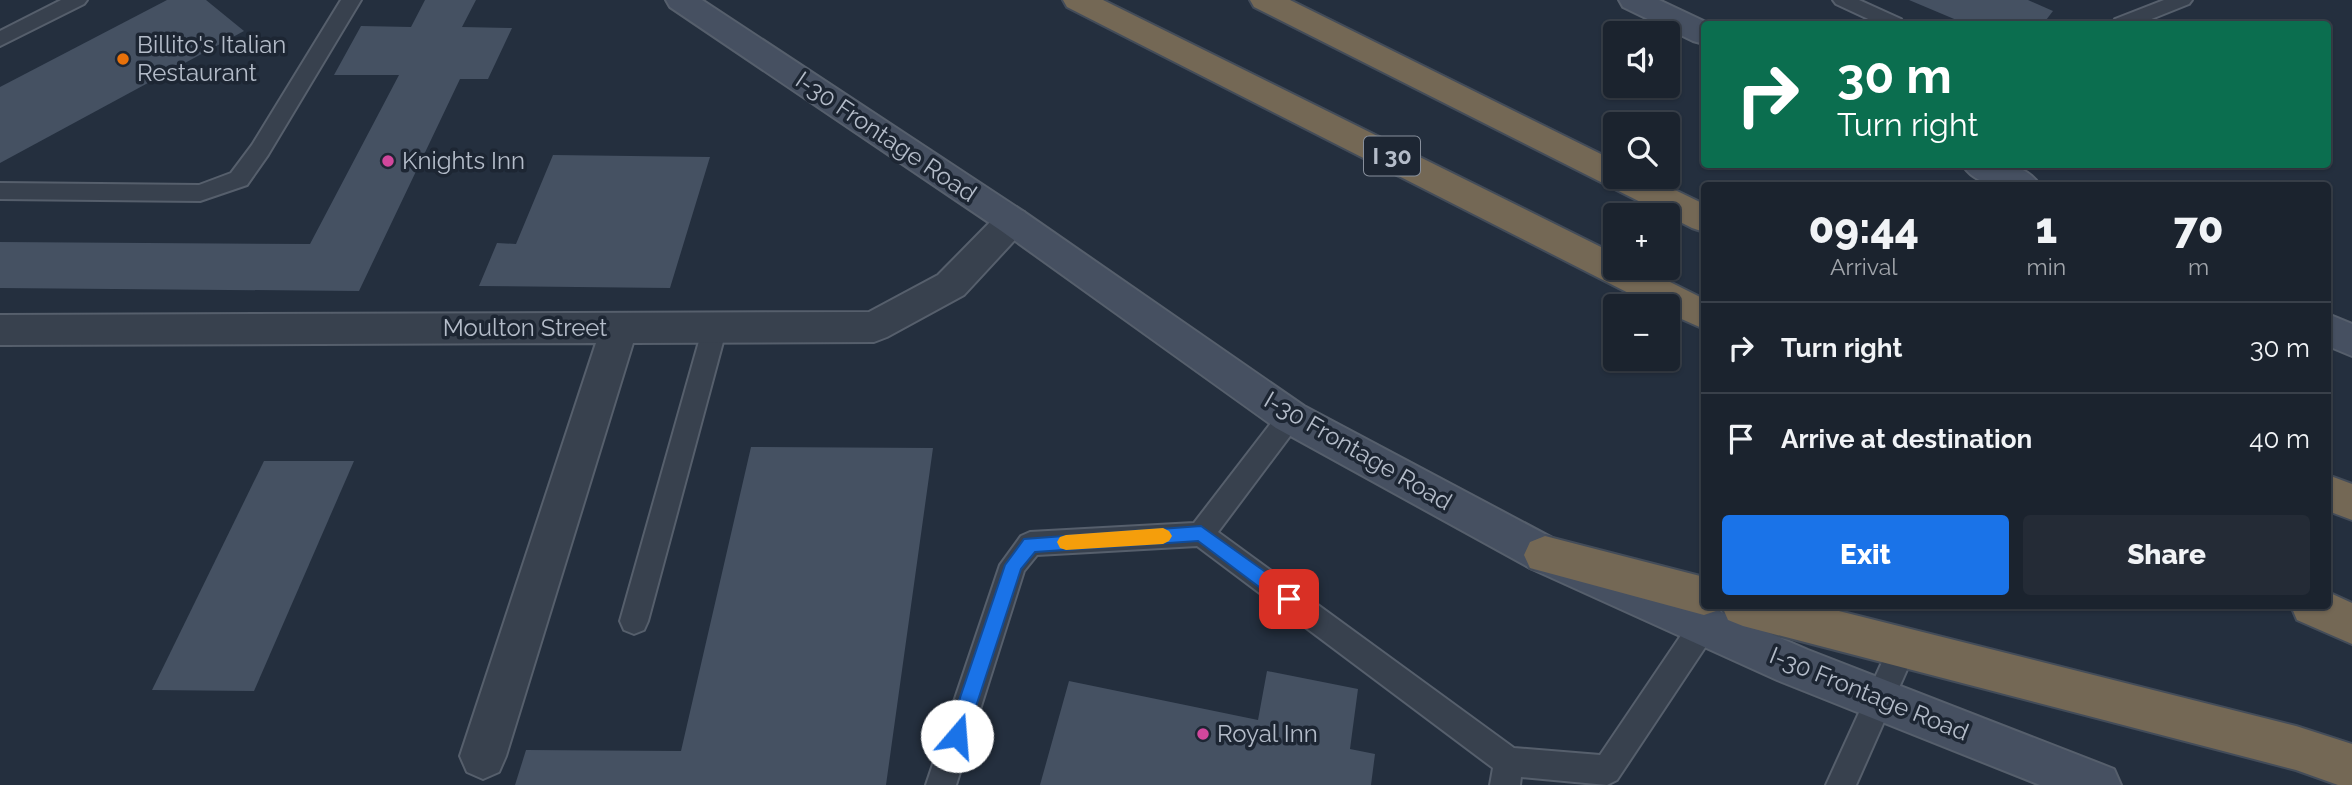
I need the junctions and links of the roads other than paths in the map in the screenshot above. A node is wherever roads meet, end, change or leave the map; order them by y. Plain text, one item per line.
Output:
1 (77, 0) edge
2 (351, 0) edge
3 (681, 0) edge
4 (1078, 0) edge
5 (1265, 0) edge
6 (1634, 0) edge
7 (1843, 0) edge
8 (2182, 0) edge
9 (1888, 21) edge
10 (2130, 21) edge
11 (1701, 33) edge
12 (0, 39) edge
13 (1987, 168) edge
14 (1603, 169) edge
15 (2015, 182) edge
16 (1643, 189) edge
17 (0, 191) edge
18 (1701, 218) edge
19 (1012, 221) junction
20 (1701, 313) edge
21 (715, 327) junction
22 (618, 328) junction
23 (0, 330) edge
24 (2331, 330) edge
25 (2352, 341) edge
26 (1290, 417) junction
27 (2331, 494) edge
28 (2352, 502) edge
29 (1201, 534) junction
30 (1545, 555) joint
31 (1701, 609) edge
32 (1755, 609) edge
33 (2319, 609) edge
34 (1704, 610) edge
35 (634, 621) dead end
36 (2352, 624) edge
37 (1903, 647) junction
38 (1881, 699) junction
39 (483, 755) dead end
40 (2352, 767) edge
41 (1507, 773) edge
42 (941, 785) edge
43 (1841, 785) edge
44 (2098, 785) edge

1 - 12 lane
2 - 17 lane
3 - 19 main road, I-30 Frontage Road
4 - 20 highway, I 30
5 - 14 highway
6 - 11 main road
7 - 9 lane
8 - 10 lane
13 - 15 main road
16 - 18 highway
19 - 21 street, Moulton Street
19 - 26 main road, I-30 Frontage Road
21 - 22 street, Moulton Street
21 - 35 lane
22 - 23 street, Moulton Street
22 - 39 street
24 - 25 main road
26 - 29 lane
26 - 30 main road, I-30 Frontage Road
27 - 28 highway
29 - 41 lane
29 - 42 lane
30 - 31 highway
32 - 37 highway
33 - 36 highway
34 - 38 main road, I-30 Frontage Road
34 - 41 lane
37 - 38 lane
37 - 40 highway
38 - 43 lane
38 - 44 main road, I-30 Frontage Road

